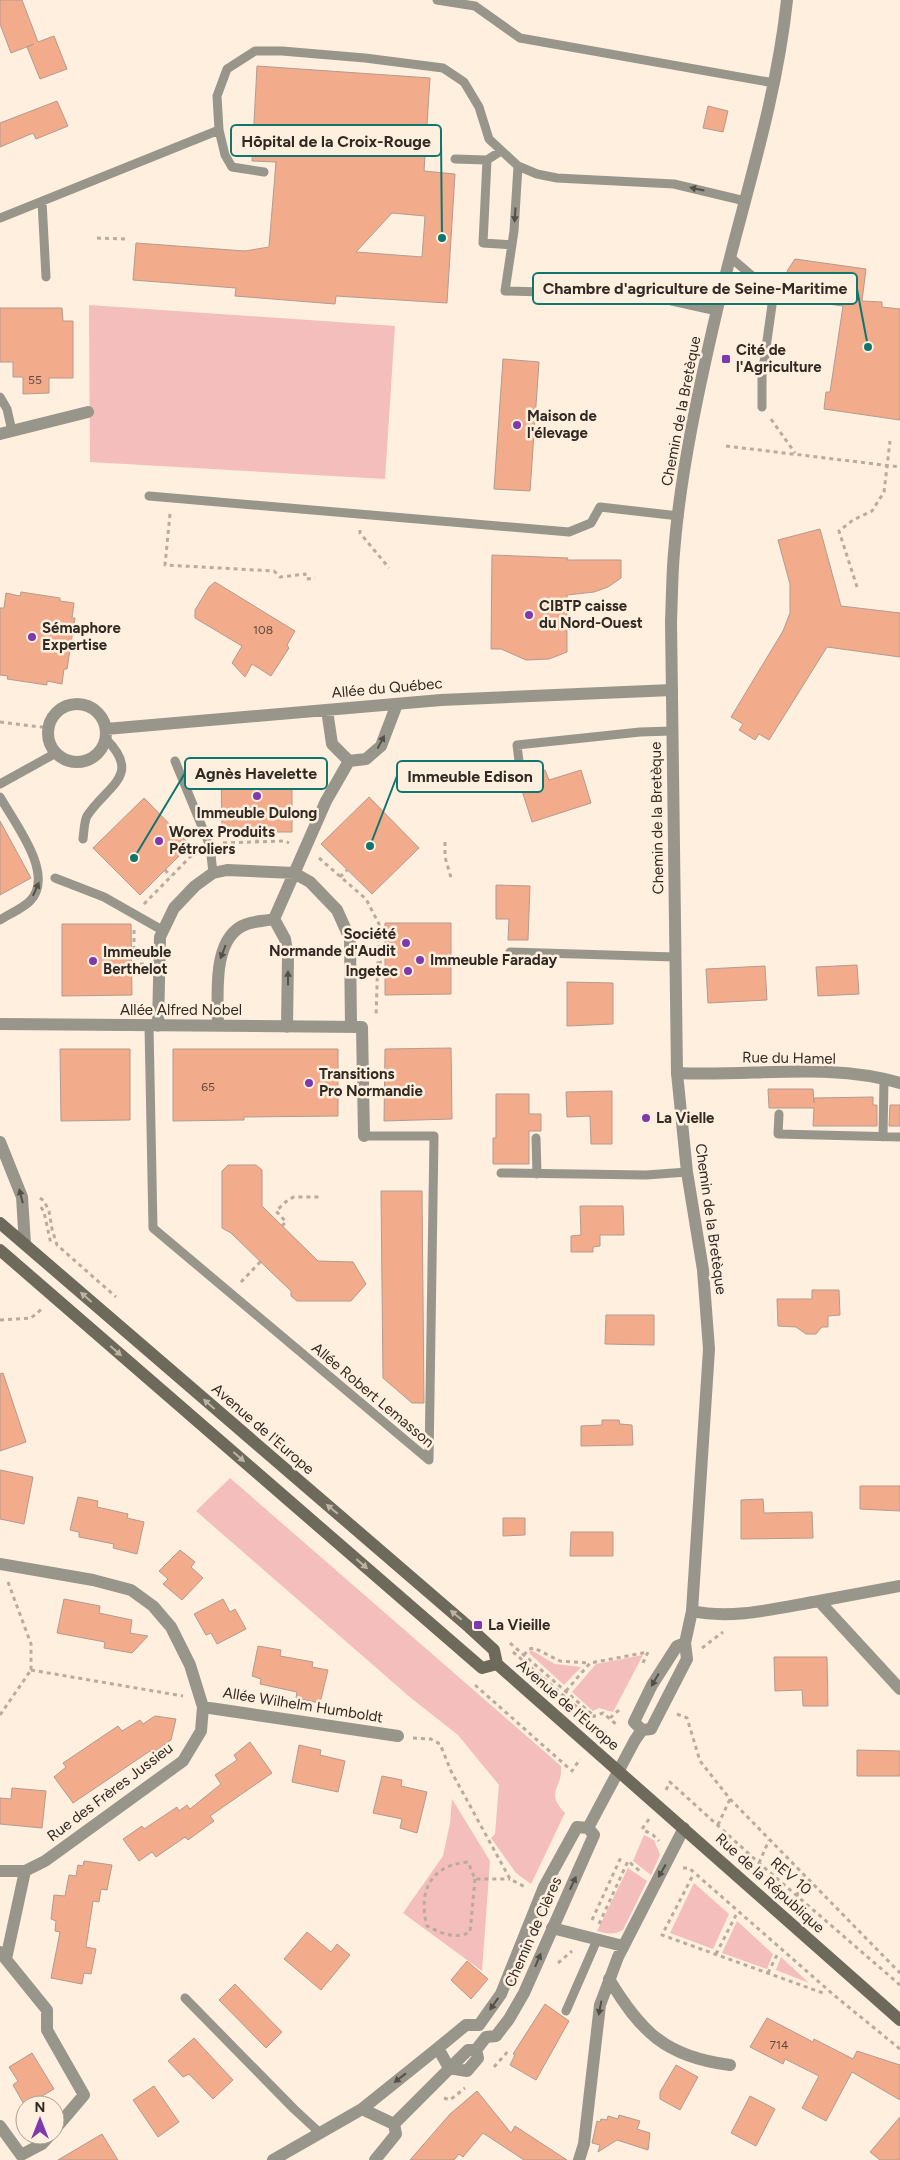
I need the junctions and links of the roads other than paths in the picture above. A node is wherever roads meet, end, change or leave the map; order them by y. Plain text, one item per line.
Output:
1 (437, 0) edge
2 (787, 0) edge
3 (774, 83) junction
4 (219, 130) junction
5 (501, 151) junction
6 (455, 159) dead end
7 (487, 160) junction
8 (518, 166) junction
9 (264, 172) dead end
10 (42, 201) junction
11 (744, 201) junction
12 (0, 218) edge
13 (512, 245) junction
14 (730, 257) junction
15 (46, 277) dead end
16 (717, 311) junction
17 (0, 398) edge
18 (762, 407) road end
19 (88, 412) dead end
20 (6, 432) edge
21 (149, 496) dead end
22 (679, 516) junction
23 (672, 690) junction
24 (397, 704) junction
25 (327, 710) junction
26 (672, 731) junction
27 (106, 734) junction
28 (56, 752) junction
29 (520, 761) dead end
30 (175, 762) dead end
31 (349, 762) junction
32 (0, 784) edge
33 (0, 797) edge
34 (83, 839) dead end
35 (213, 873) junction
36 (294, 873) junction
37 (56, 878) dead end
38 (274, 919) junction
39 (0, 920) edge
40 (162, 930) junction
41 (510, 952) dead end
42 (675, 957) junction
43 (0, 1024) edge
44 (154, 1026) junction
45 (218, 1026) junction
46 (287, 1027) junction
47 (357, 1027) junction
48 (677, 1073) junction
49 (884, 1078) junction
50 (900, 1083) edge
51 (779, 1114) dead end
52 (364, 1136) joint
53 (883, 1137) junction
54 (900, 1137) edge
55 (536, 1138) dead end
56 (0, 1142) edge
57 (687, 1172) junction
58 (501, 1173) dead end
59 (537, 1174) junction
60 (0, 1224) edge
61 (25, 1244) junction
62 (0, 1250) edge
63 (5, 1564) edge
64 (900, 1586) edge
65 (819, 1601) junction
66 (692, 1610) junction
67 (684, 1643) junction
68 (497, 1664) junction
69 (900, 1689) edge
70 (202, 1703) junction
71 (642, 1730) junction
72 (398, 1736) road end
73 (618, 1770) junction
74 (588, 1828) junction
75 (684, 1828) junction
76 (0, 1871) edge
77 (25, 1871) junction
78 (552, 1928) junction
79 (596, 1935) junction
80 (623, 1946) junction
81 (3, 1956) edge
82 (609, 1979) junction
83 (185, 1998) dead end
84 (566, 2011) dead end
85 (900, 2020) edge
86 (479, 2025) junction
87 (486, 2037) junction
88 (438, 2048) junction
89 (730, 2065) dead end
90 (449, 2068) junction
91 (362, 2109) junction
92 (65, 2117) edge
93 (394, 2124) junction
94 (0, 2126) edge
95 (320, 2132) junction
96 (40, 2145) edge
97 (273, 2160) edge
98 (375, 2160) edge
99 (579, 2160) edge

1 - 3 lane
2 - 3 street, Chemin de la Bretèque
3 - 11 street, Chemin de la Bretèque
4 - 5 lane
4 - 9 lane
4 - 10 lane
5 - 7 lane
5 - 8 lane
6 - 7 lane
7 - 13 lane
11 -> 8 lane
8 -> 13 lane
10 - 12 lane
10 - 15 lane
11 - 14 street, Chemin de la Bretèque
13 - 16 lane
14 - 16 street, Chemin de la Bretèque
14 - 18 lane
16 - 22 street, Chemin de la Bretèque
17 - 20 lane
19 - 20 street
21 - 22 lane
22 - 23 street, Chemin de la Bretèque
23 - 24 street, Allée du Québec
23 - 26 street, Chemin de la Bretèque
24 - 25 street, Allée du Québec
31 -> 24 street
25 - 27 street, Allée du Québec
25 - 31 street
26 - 29 lane
26 - 42 street, Chemin de la Bretèque
27 - 28 street
27 - 28 street
27 - 34 lane
28 - 32 lane
30 - 35 lane
31 - 36 street
39 -> 33 lane
35 - 36 street
35 - 40 street
36 - 38 street
36 - 47 street
37 - 40 lane
38 -> 45 street
46 -> 38 street
40 - 44 street
41 - 42 lane
42 - 48 street, Chemin de la Bretèque
43 - 44 street, Allée Alfred Nobel
44 - 45 street, Allée Alfred Nobel
44 - 52 lane, Allée Robert Lemasson
45 - 46 street, Allée Alfred Nobel
46 - 47 street, Allée Alfred Nobel
47 - 52 street
48 - 49 street, Rue du Hamel
48 - 57 street, Chemin de la Bretèque
49 - 50 street, Rue du Hamel
49 - 53 lane
51 - 53 lane
53 - 54 lane
55 - 59 lane
61 -> 56 street
57 - 59 lane
57 - 66 street, Chemin de la Bretèque
58 - 59 lane
60 - 61 main road, Avenue de l'Europe
68 -> 61 main road, Avenue de l'Europe
62 -> 68 main road, Avenue de l'Europe
63 - 70 street, Rue des Frères Jussieu
64 - 65 street
65 - 66 street
65 - 69 street
66 - 67 street, Chemin de la Bretèque
67 - 71 street, Chemin de la Bretèque
67 -> 71 street, Chemin de la Bretèque
68 - 73 main road, Avenue de l'Europe
70 - 72 street, Allée Wilhelm Humboldt
70 - 77 street, Rue des Frères Jussieu
71 - 73 street, Chemin de la Bretèque
73 - 74 street, Chemin de Clères
73 - 75 main road, Rue de la République
78 -> 74 street, Chemin de Clères
74 -> 86 street, Chemin de Clères
75 -> 80 street
75 - 85 main road, Rue de la République
76 - 77 street, Rue des Frères Jussieu
77 - 81 street
78 - 79 street
87 -> 78 street, Chemin de Clères
79 - 80 street
79 - 84 lane
80 - 82 street
81 - 92 street
82 - 89 street
82 -> 99 street
83 - 95 lane
86 - 87 street
86 - 88 street
87 - 90 street, Chemin de Clères
88 - 90 street
88 -> 91 street
90 - 93 street
91 - 93 street
91 - 95 street
93 - 98 street
94 - 96 street
95 - 97 street

